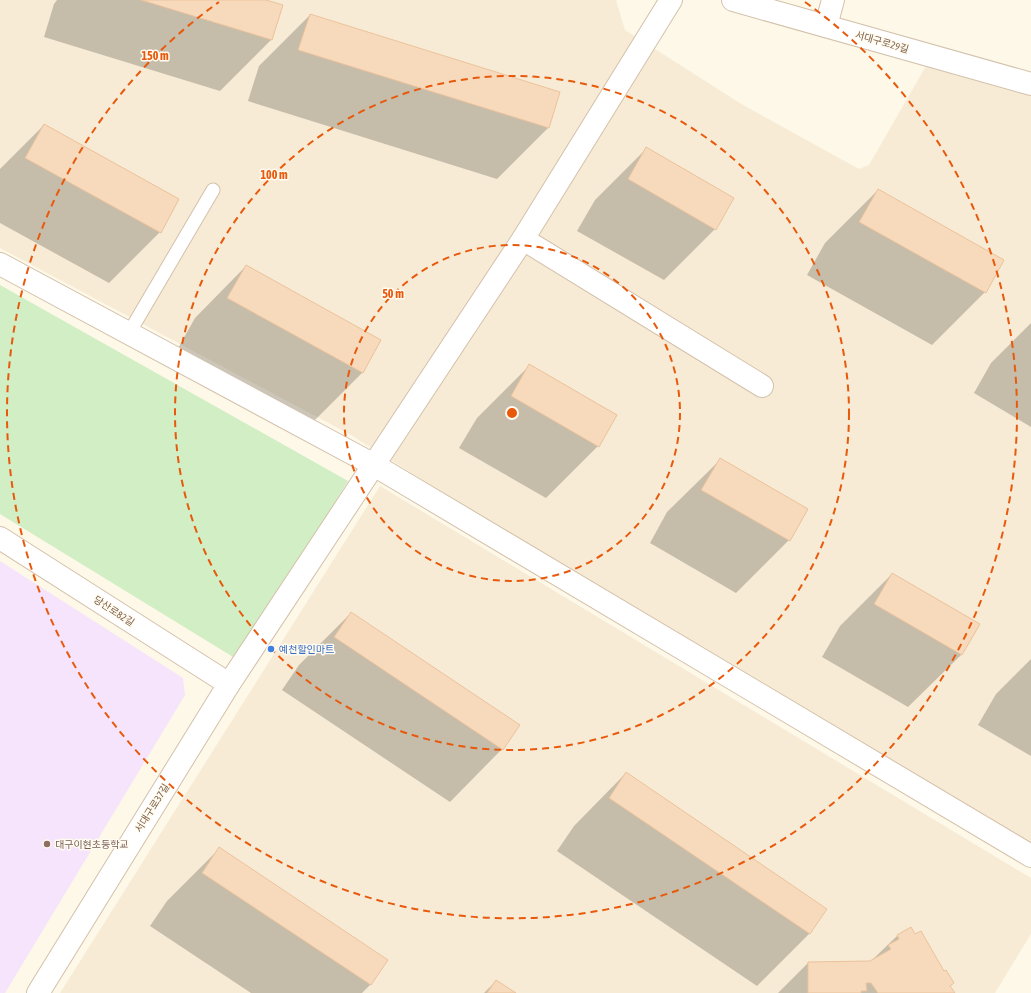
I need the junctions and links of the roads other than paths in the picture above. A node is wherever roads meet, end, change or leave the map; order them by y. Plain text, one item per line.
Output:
1 (671, 0) edge
2 (733, 0) edge
3 (833, 0) edge
4 (826, 26) junction
5 (1031, 84) edge
6 (213, 190) dead end
7 (523, 240) junction
8 (0, 264) edge
9 (129, 333) junction
10 (762, 386) dead end
11 (374, 465) junction
12 (0, 538) edge
13 (229, 684) junction
14 (1031, 856) edge
15 (38, 993) edge

1 - 7 street, 서대구로37길
2 - 4 street, 서대구로29길
3 - 4 street
4 - 5 street, 서대구로29길
6 - 9 lane
7 - 10 street
7 - 11 street, 서대구로37길
8 - 9 street
9 - 11 street
11 - 13 street, 서대구로37길
11 - 14 street
12 - 13 street, 당산로82길
13 - 15 street, 서대구로37길

